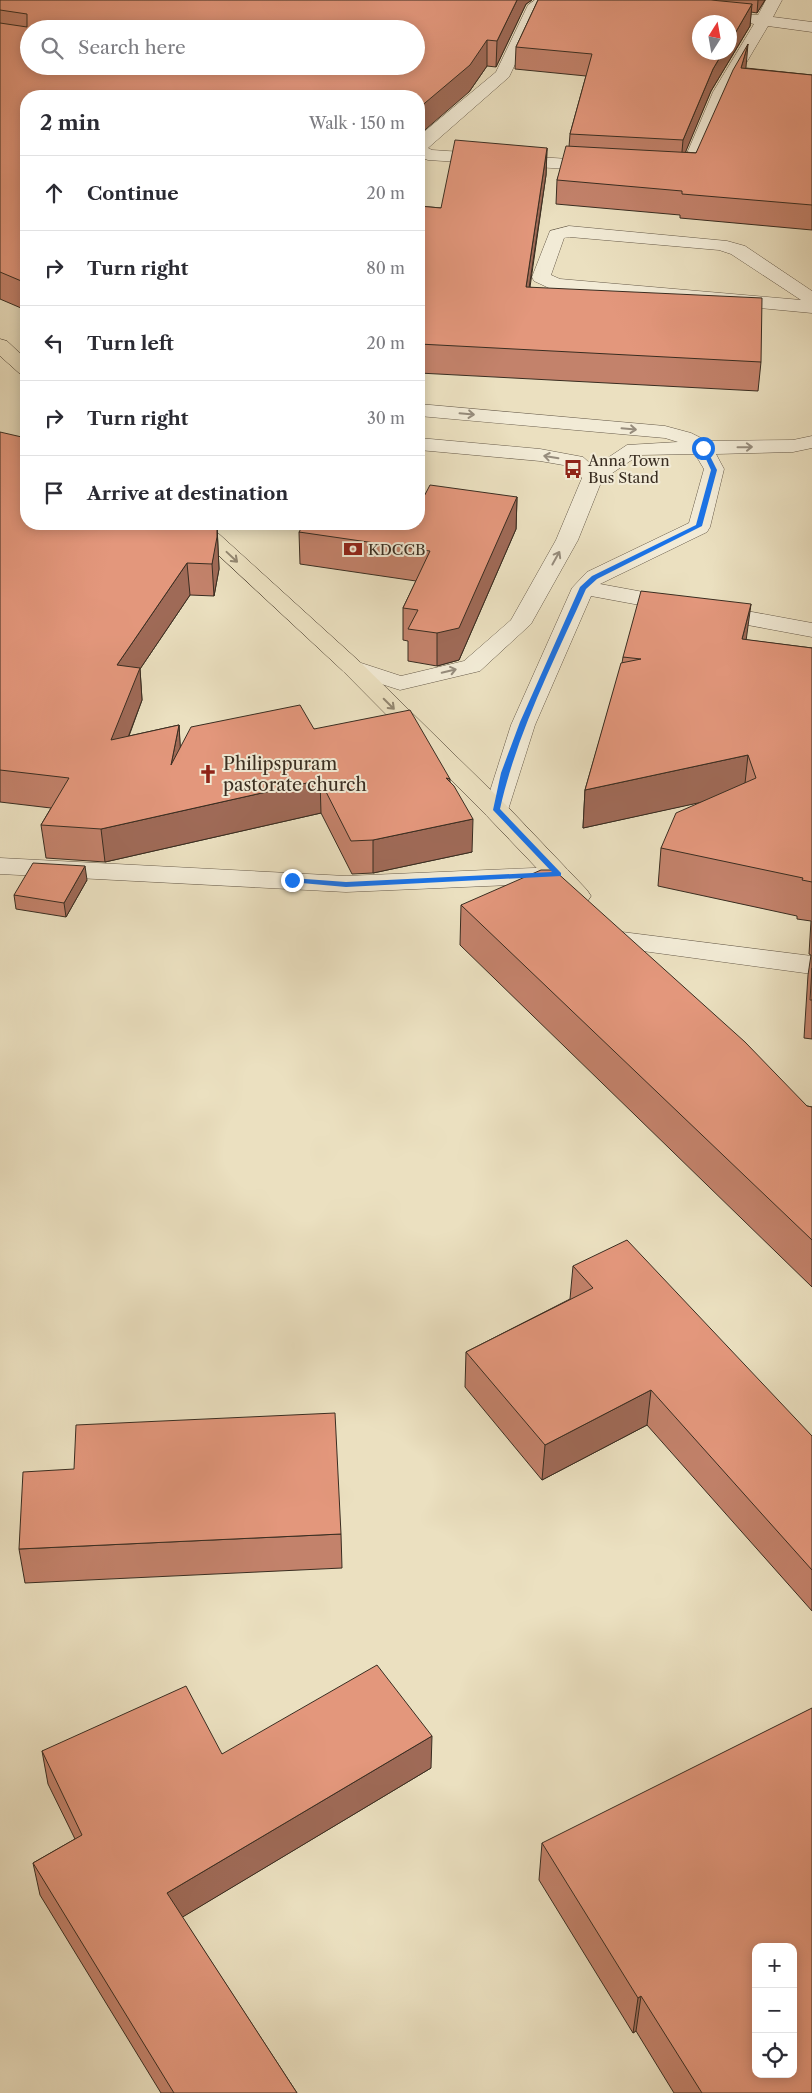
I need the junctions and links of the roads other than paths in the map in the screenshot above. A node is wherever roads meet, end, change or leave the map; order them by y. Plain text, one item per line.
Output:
1 (550, 0) edge
2 (774, 0) edge
3 (737, 17) edge
4 (764, 20) junction
5 (812, 27) edge
6 (425, 140) edge
7 (425, 153) edge
8 (611, 167) edge
9 (660, 170) edge
10 (812, 299) edge
11 (812, 307) edge
12 (0, 345) edge
13 (20, 363) edge
14 (425, 411) edge
15 (812, 442) edge
16 (425, 445) edge
17 (703, 448) junction
18 (593, 476) junction
19 (203, 530) edge
20 (583, 588) junction
21 (812, 630) edge
22 (352, 667) junction
23 (496, 810) junction
24 (0, 866) edge
25 (558, 874) junction
26 (609, 927) junction
27 (812, 965) edge
28 (649, 969) edge

1 - 6 street
2 - 4 street
3 - 4 street
4 - 5 street
4 - 9 street
7 - 8 street
10 - 11 street
12 - 13 main road
14 -> 17 street
17 -> 15 street
18 -> 16 street
17 - 18 street
17 - 20 street
22 -> 18 street
19 -> 22 main road
20 - 21 street
20 - 23 street
22 -> 23 main road
23 - 25 main road
24 - 25 street
25 - 26 main road
26 - 27 street
26 - 28 main road

